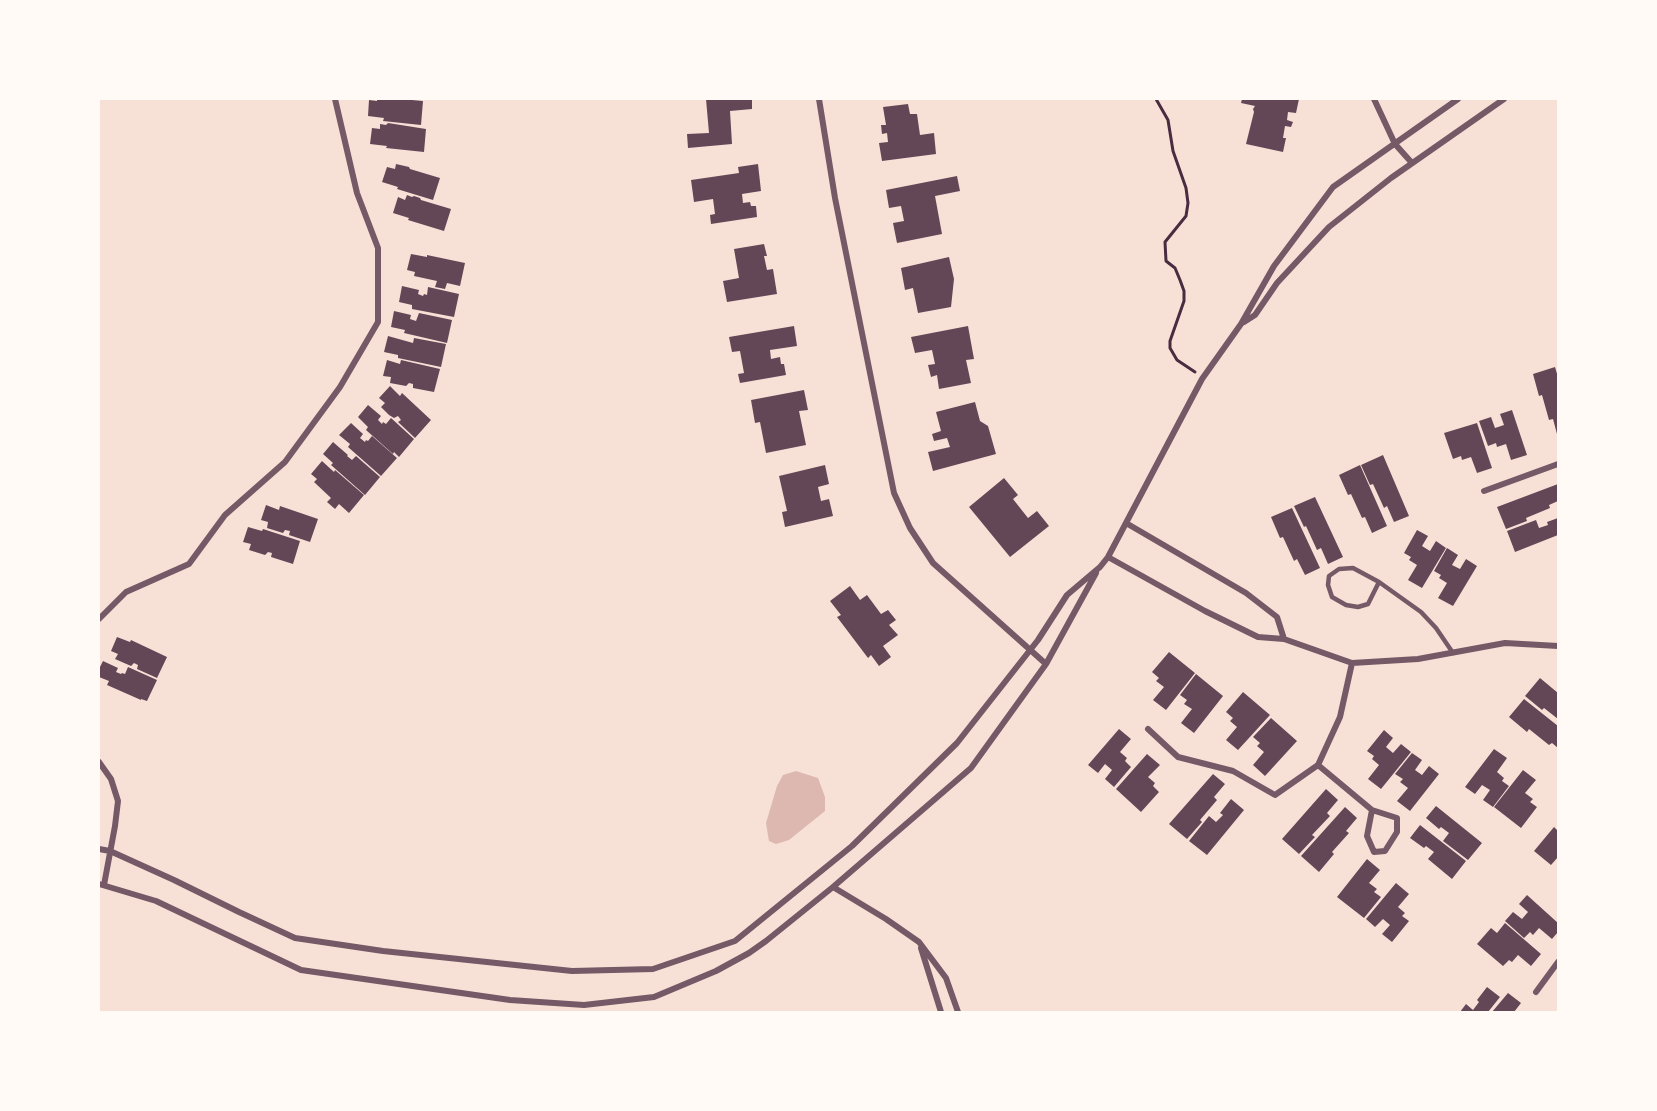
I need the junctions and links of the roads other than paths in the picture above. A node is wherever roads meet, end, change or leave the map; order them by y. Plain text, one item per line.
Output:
1 (335, 99) edge
2 (819, 99) edge
3 (1374, 99) edge
4 (1458, 99) edge
5 (1504, 99) edge
6 (1395, 144) junction
7 (1412, 164) junction
8 (1241, 324) junction
9 (1558, 464) edge
10 (1484, 491) dead end
11 (1126, 523) junction
12 (1108, 557) junction
13 (1100, 567) junction
14 (1379, 582) junction
15 (99, 619) edge
16 (1284, 639) junction
17 (1558, 646) edge
18 (1030, 650) junction
19 (1452, 652) junction
20 (1352, 663) junction
21 (1047, 664) junction
22 (1148, 729) dead end
23 (99, 762) edge
24 (1318, 765) junction
25 (1372, 810) junction
26 (99, 849) edge
27 (110, 851) junction
28 (102, 884) edge
29 (833, 887) junction
30 (919, 942) junction
31 (1558, 962) edge
32 (1536, 992) dead end
33 (941, 1012) edge
34 (958, 1012) edge

1 - 15 street
2 - 18 street
3 - 6 street
4 - 6 street
5 - 7 street
6 - 7 street
6 - 8 street
7 - 8 street
8 - 11 street
9 - 10 street
11 - 12 street
11 - 16 street
12 - 13 street
12 - 16 street
13 - 18 street
13 - 21 street
14 - 14 lane
14 - 19 lane
16 - 20 street
17 - 19 street
18 - 21 street
18 - 27 street
19 - 20 street
20 - 24 street
21 - 29 street
22 - 24 street
23 - 27 street
24 - 25 street
25 - 25 street
26 - 27 street
27 - 28 street
28 - 29 street
29 - 30 street
30 - 33 street
30 - 34 street
31 - 32 street

